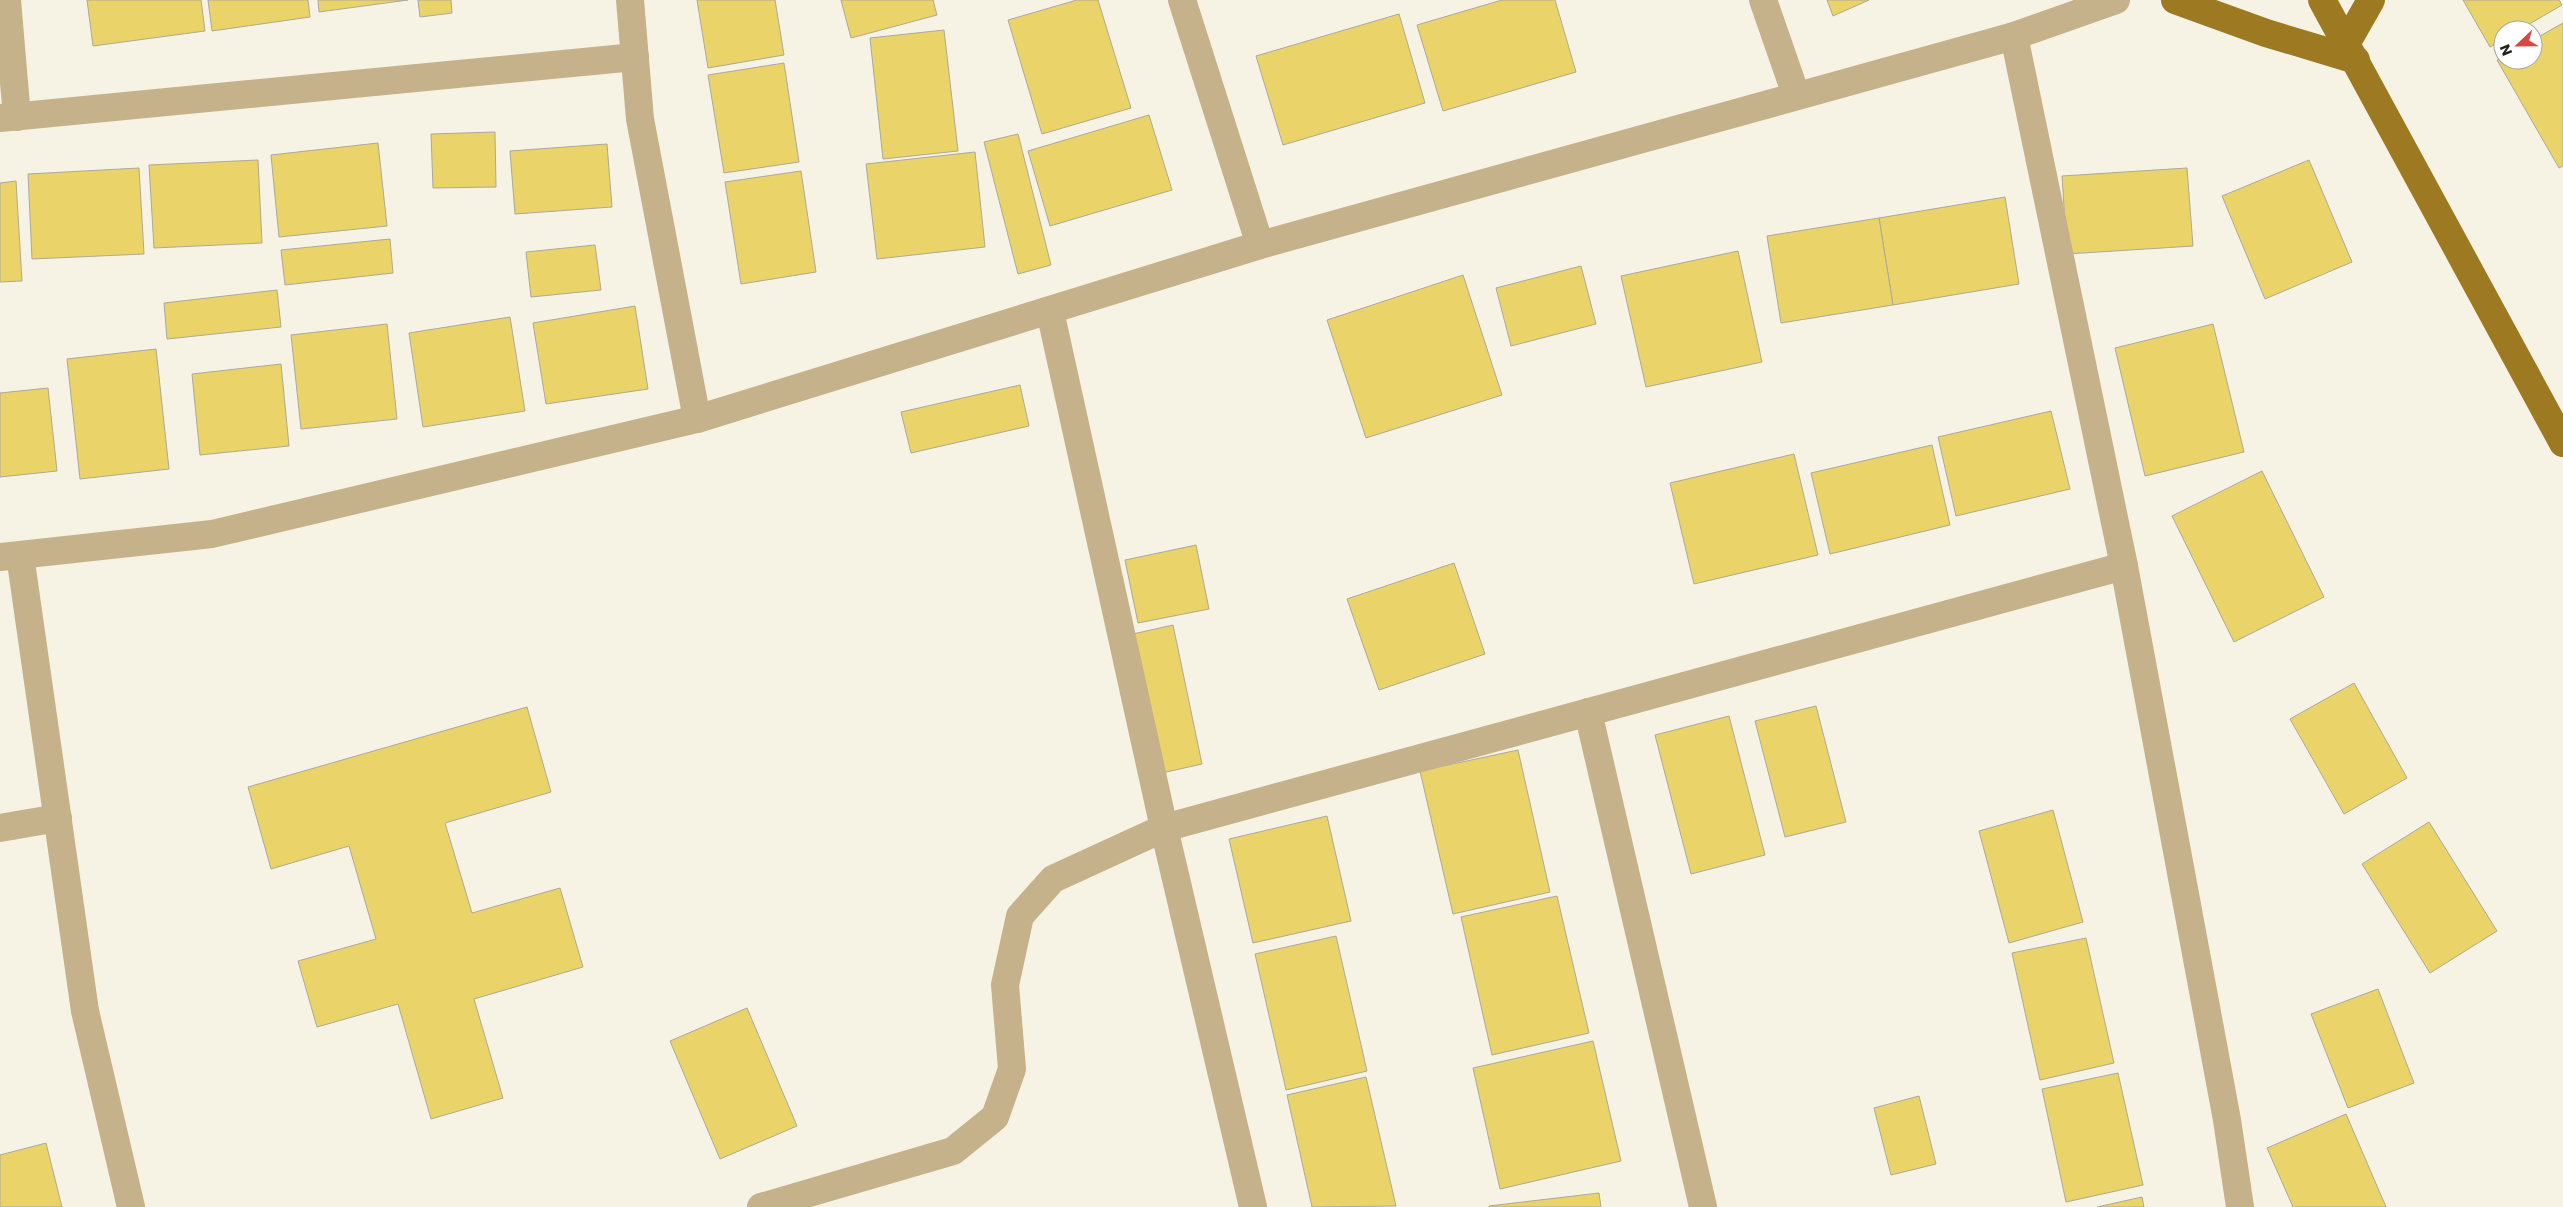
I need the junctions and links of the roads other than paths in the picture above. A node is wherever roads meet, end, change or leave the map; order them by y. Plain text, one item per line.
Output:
1 (7, 0) edge
2 (630, 0) edge
3 (1182, 0) edge
4 (1763, 0) edge
5 (2116, 0) edge
6 (2175, 0) edge
7 (2322, 0) edge
8 (2371, 0) edge
9 (2014, 36) junction
10 (2351, 52) junction
11 (635, 56) junction
12 (1796, 95) junction
13 (9, 117) edge
14 (1260, 245) junction
15 (1050, 310) junction
16 (697, 419) junction
17 (2563, 443) edge
18 (10, 556) edge
19 (2124, 566) junction
20 (1588, 712) junction
21 (58, 818) junction
22 (0, 828) edge
23 (1164, 828) junction
24 (131, 1207) edge
25 (761, 1207) edge
26 (1253, 1207) edge
27 (1703, 1207) edge
28 (2240, 1207) edge

1 - 13 street
2 - 11 street
3 - 14 street
4 - 12 street
5 - 9 street
6 - 10 main road
7 - 10 main road
8 - 10 main road
9 - 12 street
9 - 19 street
10 - 17 main road
11 - 13 street
11 - 16 street
12 - 14 street
14 - 15 street
15 - 16 street
15 - 23 street
16 - 18 street
18 - 21 street
19 - 20 street
19 - 28 street
20 - 23 street
20 - 27 street
21 - 22 street
21 - 24 street
23 - 25 street
23 - 26 street

